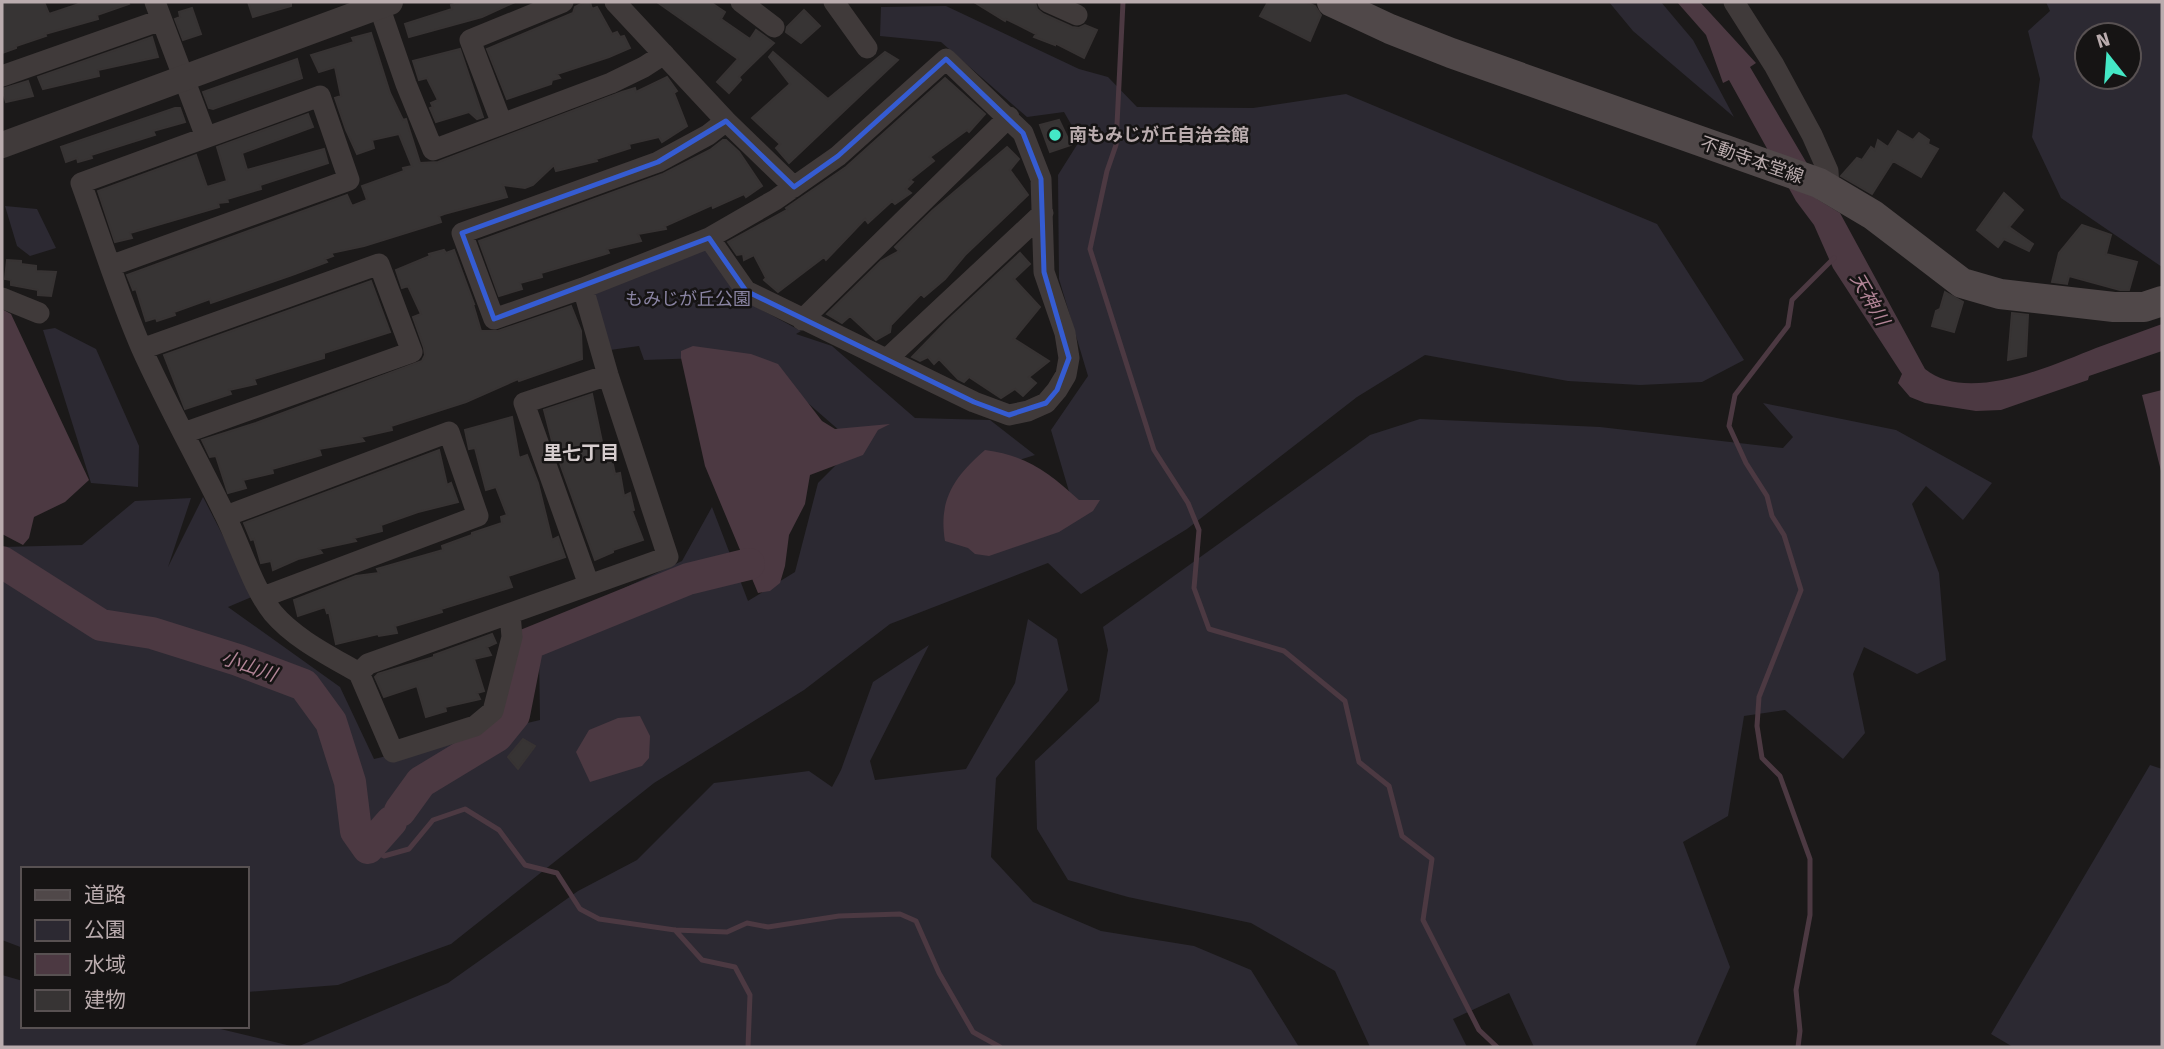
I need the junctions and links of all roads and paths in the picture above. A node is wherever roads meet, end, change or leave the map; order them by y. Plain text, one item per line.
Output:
1 (563, 2) edge
2 (615, 2) edge
3 (741, 2) edge
4 (834, 2) edge
5 (1048, 2) edge
6 (1332, 2) edge
7 (1734, 2) edge
8 (385, 4) edge
9 (158, 11) edge
10 (1077, 15) dead end
11 (774, 27) dead end
12 (867, 48) dead end
13 (664, 54) junction
14 (2, 76) edge
15 (183, 78) junction
16 (1009, 117) junction
17 (726, 121) junction
18 (502, 124) junction
19 (206, 137) junction
20 (2, 145) edge
21 (1824, 186) junction
22 (794, 187) junction
23 (1043, 213) junction
24 (709, 238) junction
25 (110, 266) junction
26 (583, 288) junction
27 (2, 298) edge
28 (2162, 301) edge
29 (39, 313) dead end
30 (802, 320) junction
31 (142, 349) junction
32 (887, 359) junction
33 (608, 375) junction
34 (184, 433) junction
35 (226, 516) junction
36 (589, 585) junction
37 (263, 597) junction
38 (510, 614) junction
39 (359, 673) junction

1 - 18 street
2 - 13 street
3 - 11 street
4 - 12 street
5 - 10 street
6 - 21 main road, 不動寺本堂線
7 - 21 street
8 - 15 street
8 - 18 street
9 - 14 street
9 - 15 street
13 - 17 street
13 - 18 street
15 - 19 street
15 - 20 street
16 - 22 street
16 - 23 street
16 - 30 street
17 - 22 street
17 - 26 street
19 - 25 street
19 - 25 street
21 - 28 main road, 不動寺本堂線
22 - 24 street
23 - 32 street
23 - 32 street
24 - 26 street
24 - 30 street
25 - 31 street
26 - 33 street
27 - 29 street
30 - 32 street
31 - 34 street
31 - 34 street
33 - 36 street
33 - 36 street
34 - 35 street
35 - 37 street
35 - 37 street
36 - 38 street
37 - 39 street
38 - 39 street
38 - 39 street

